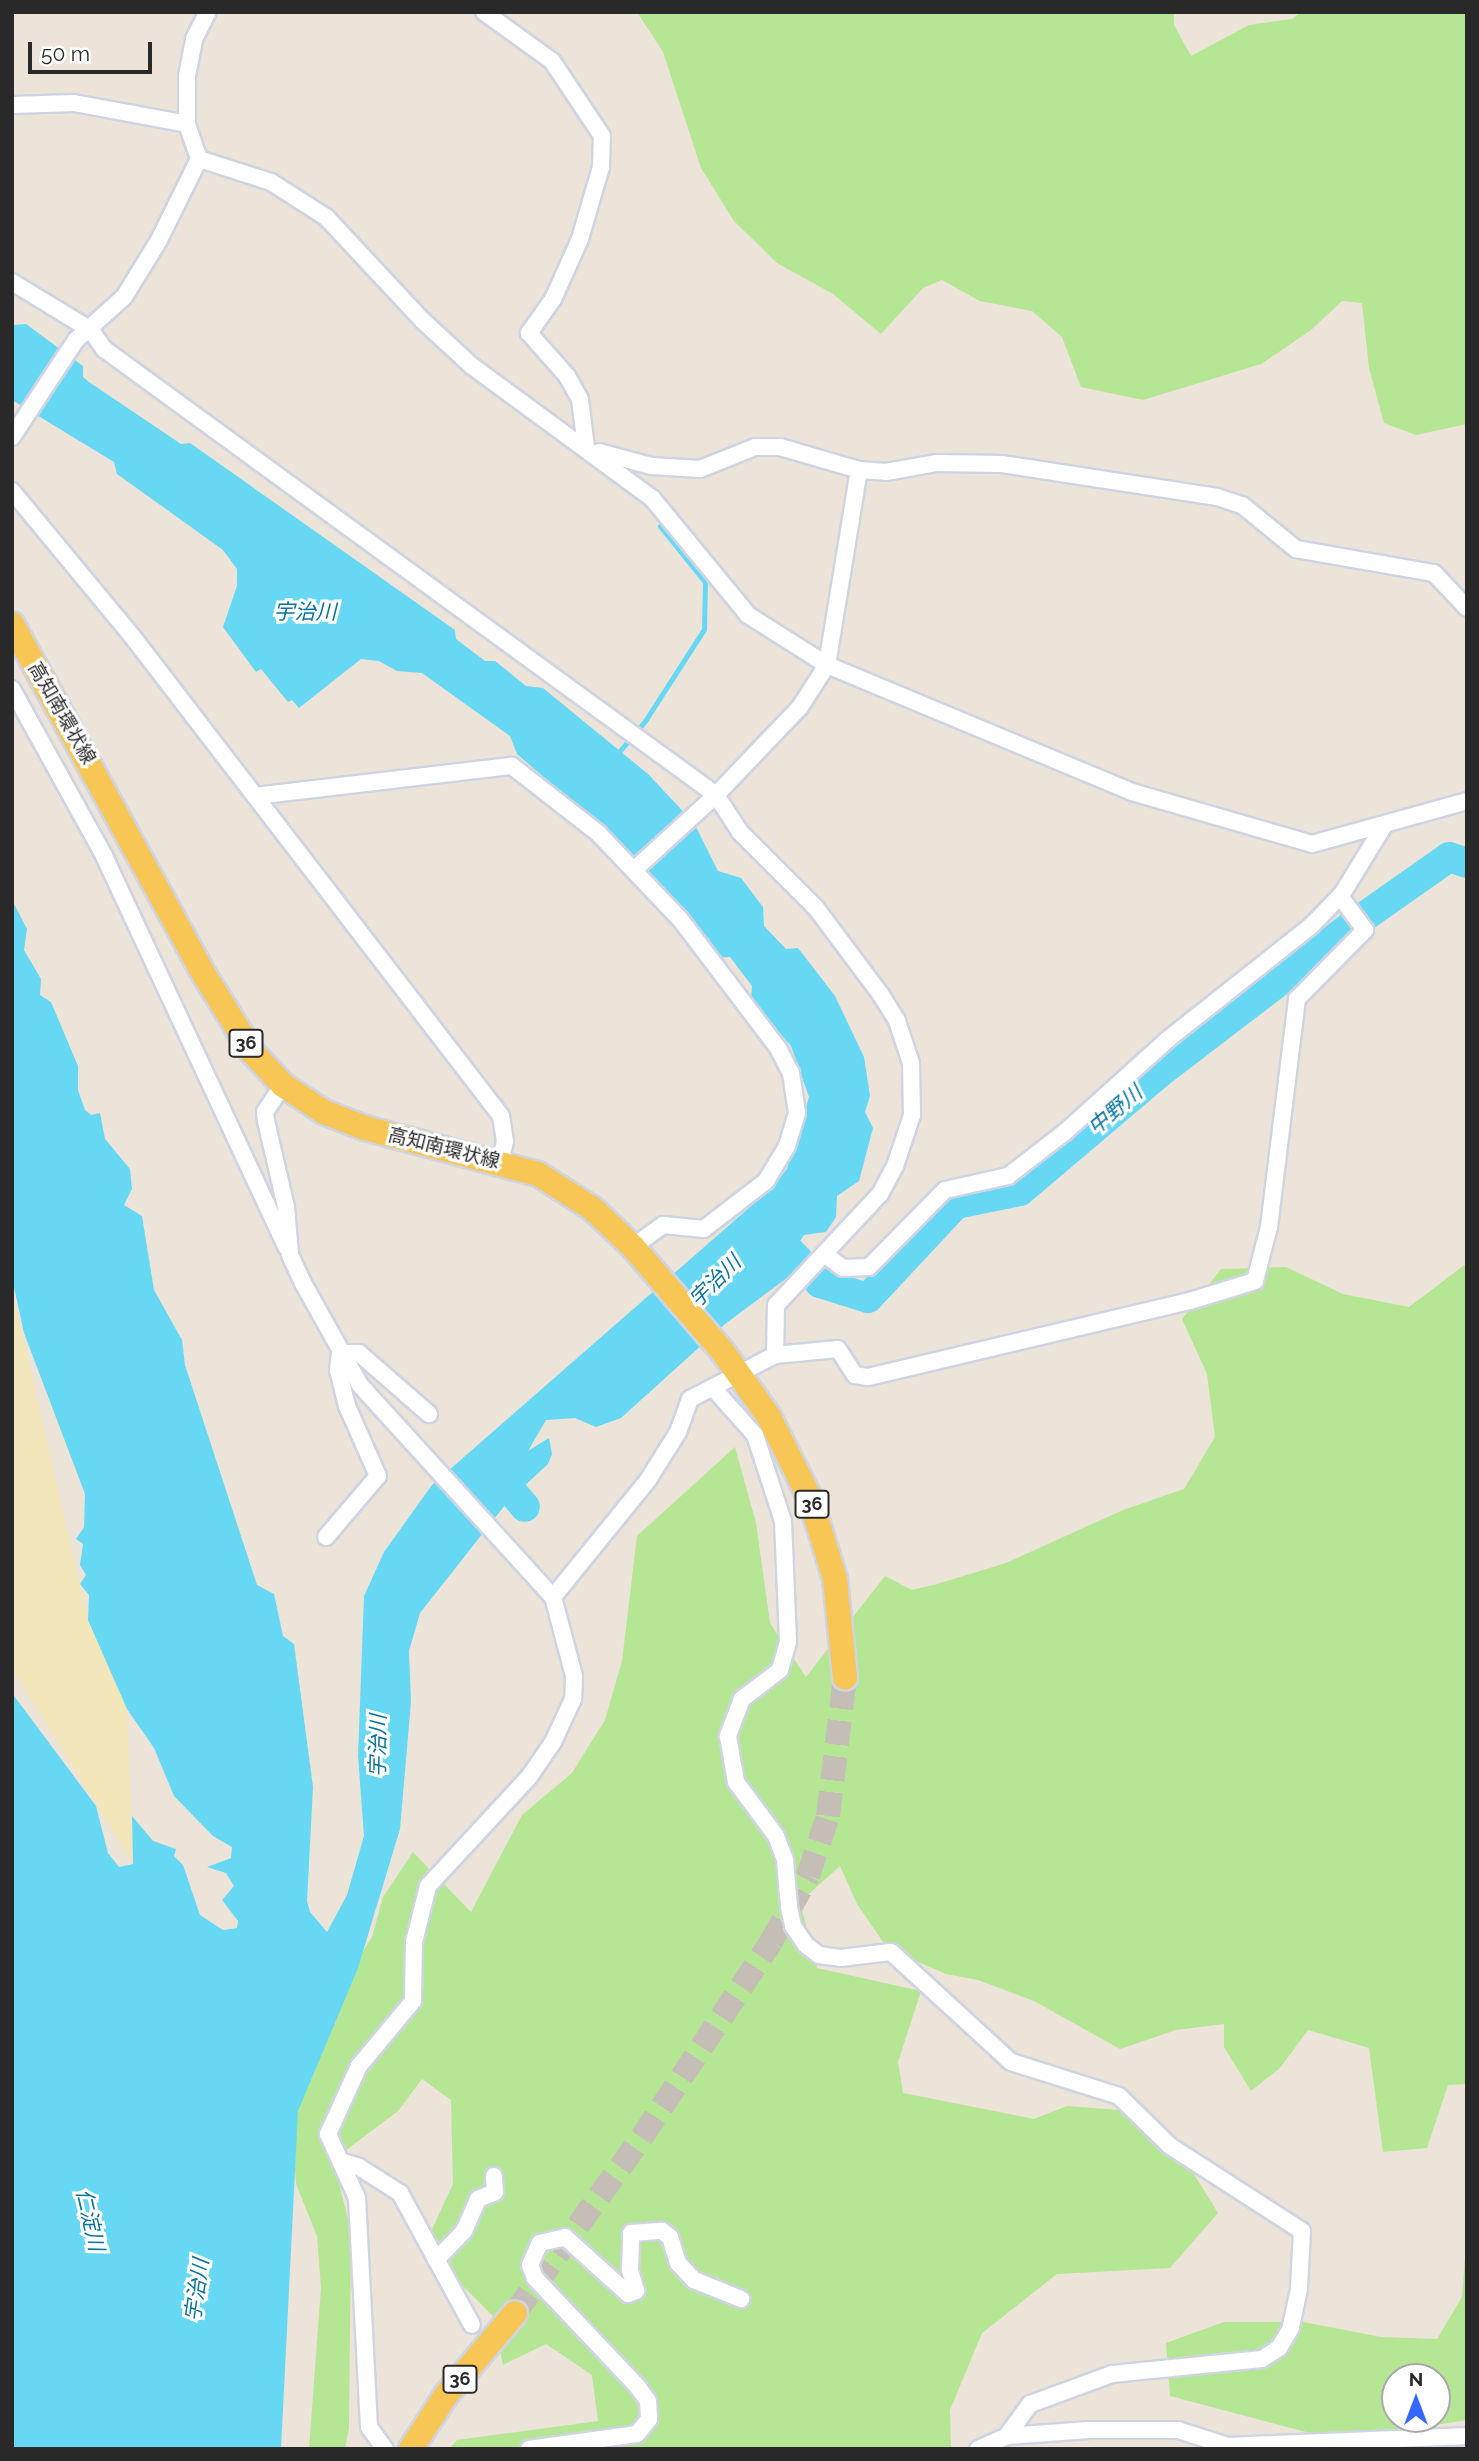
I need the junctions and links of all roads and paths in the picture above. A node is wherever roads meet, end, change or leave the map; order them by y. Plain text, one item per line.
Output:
1 (208, 12) edge
2 (484, 12) edge
3 (12, 105) edge
4 (187, 124) junction
5 (199, 159) junction
6 (12, 282) edge
7 (91, 330) junction
8 (15, 434) edge
9 (586, 448) junction
10 (859, 470) junction
11 (12, 491) edge
12 (1467, 608) edge
13 (12, 624) edge
14 (827, 664) junction
15 (12, 690) edge
16 (255, 796) junction
17 (713, 798) junction
18 (1467, 801) edge
19 (1383, 827) junction
20 (638, 867) junction
21 (1340, 896) junction
22 (283, 1085) junction
23 (500, 1162) junction
24 (633, 1247) junction
25 (290, 1255) junction
26 (827, 1256) junction
27 (340, 1353) junction
28 (775, 1355) junction
29 (740, 1376) junction
30 (713, 1388) junction
31 (429, 1414) dead end
32 (326, 1537) dead end
33 (553, 1597) junction
34 (845, 1678) tunnel mouth
35 (341, 2161) junction
36 (494, 2176) dead end
37 (436, 2260) junction
38 (741, 2298) dead end
39 (515, 2313) tunnel mouth
40 (472, 2325) dead end
41 (1007, 2436) junction
42 (1467, 2436) edge
43 (1374, 2446) edge
44 (385, 2449) edge
45 (411, 2449) edge
46 (529, 2449) edge
47 (978, 2449) edge

1 - 4 street
2 - 9 street
3 - 4 street
4 - 5 street
5 - 7 street
5 - 9 street
6 - 7 street
7 - 8 street
7 - 17 street
9 - 10 street
9 - 14 street
10 - 12 street
10 - 14 street
11 - 16 street
13 - 22 main road, 高知南環状線 / 36
14 - 17 street
14 - 19 street
15 - 25 street
16 - 20 street
16 - 23 street
17 - 20 street
17 - 26 street
18 - 19 street
19 - 21 street
20 - 24 street
21 - 26 street
21 - 28 street
22 - 23 main road, 高知南環状線 / 36
22 - 25 street
23 - 24 main road, 高知南環状線 / 36
24 - 29 main road, 高知南環状線 / 36
25 - 27 street
26 - 28 street
27 - 31 street
27 - 32 street
27 - 33 street
28 - 29 street
29 - 30 street
29 - 34 main road, 高知南環状線 / 36
30 - 33 street
30 - 41 street
33 - 35 street
35 - 37 street
35 - 44 street
36 - 37 street
37 - 40 street
38 - 46 street
39 - 45 main road, 36
41 - 43 street
41 - 47 street
42 - 43 street

